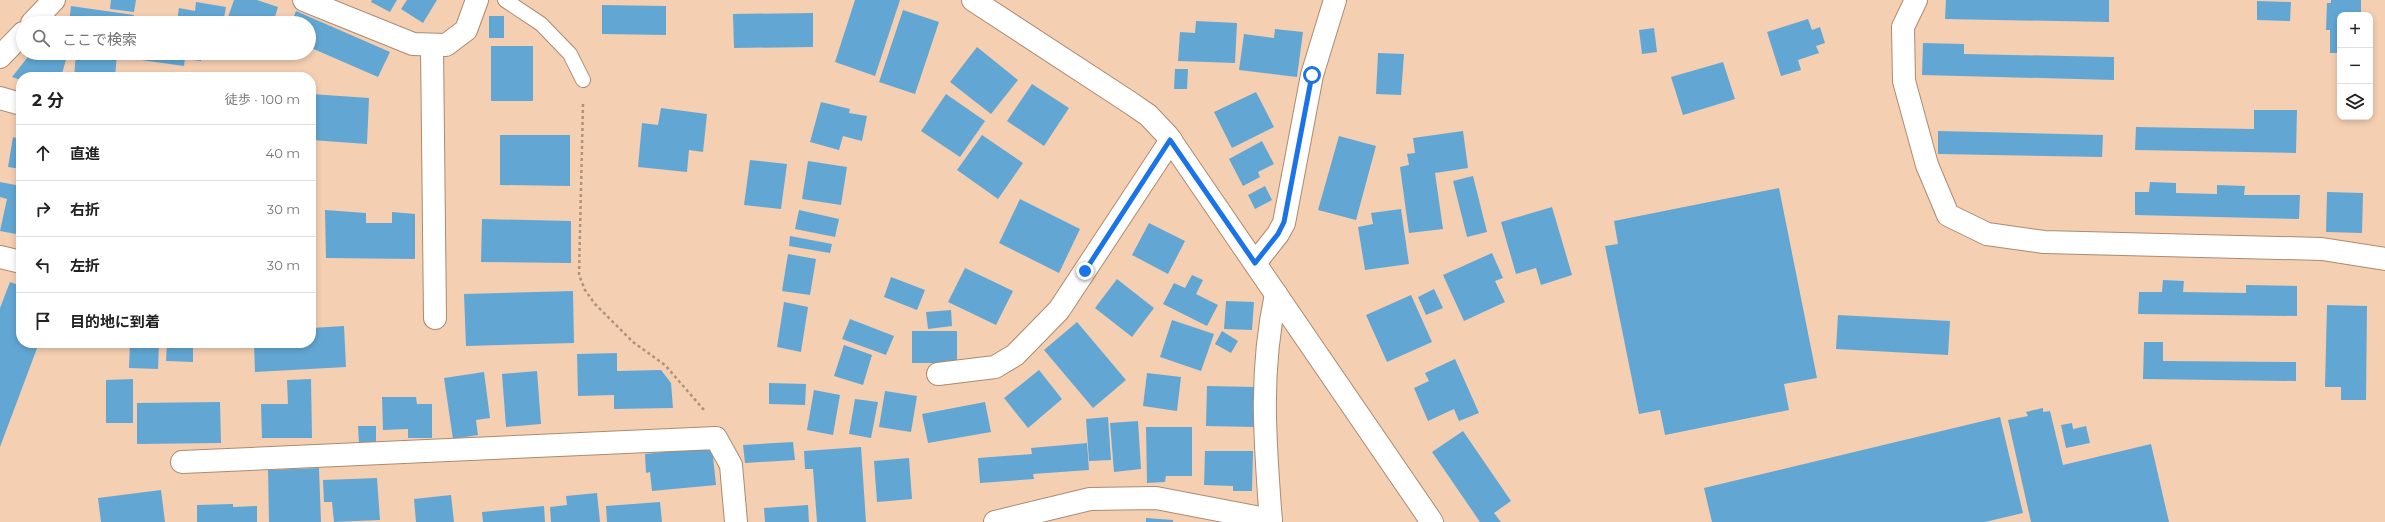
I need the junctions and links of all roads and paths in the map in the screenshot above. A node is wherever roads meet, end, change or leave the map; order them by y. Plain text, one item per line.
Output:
1 (54, 0) edge
2 (304, 0) edge
3 (477, 0) edge
4 (505, 0) edge
5 (974, 0) edge
6 (1335, 0) edge
7 (1916, 0) edge
8 (39, 16) edge
9 (16, 40) edge
10 (432, 45) junction
11 (0, 57) edge
12 (583, 80) joint
13 (0, 98) edge
14 (16, 103) edge
15 (1170, 140) junction
16 (0, 257) edge
17 (2385, 259) edge
18 (16, 261) edge
19 (1255, 263) junction
20 (1276, 294) junction
21 (436, 318) dead end
22 (938, 374) dead end
23 (716, 438) junction
24 (182, 462) dead end
25 (1271, 521) edge
26 (736, 522) edge
27 (995, 522) edge
28 (1432, 522) edge

1 - 8 street
2 - 10 street
3 - 10 street
4 - 12 lane
5 - 15 street
6 - 19 street
7 - 17 street
9 - 11 street
10 - 21 street
12 - 23 path
13 - 14 street
15 - 19 street
15 - 22 street
16 - 18 street
19 - 20 street
20 - 25 street
20 - 28 street
23 - 24 street
23 - 26 street
25 - 27 street

